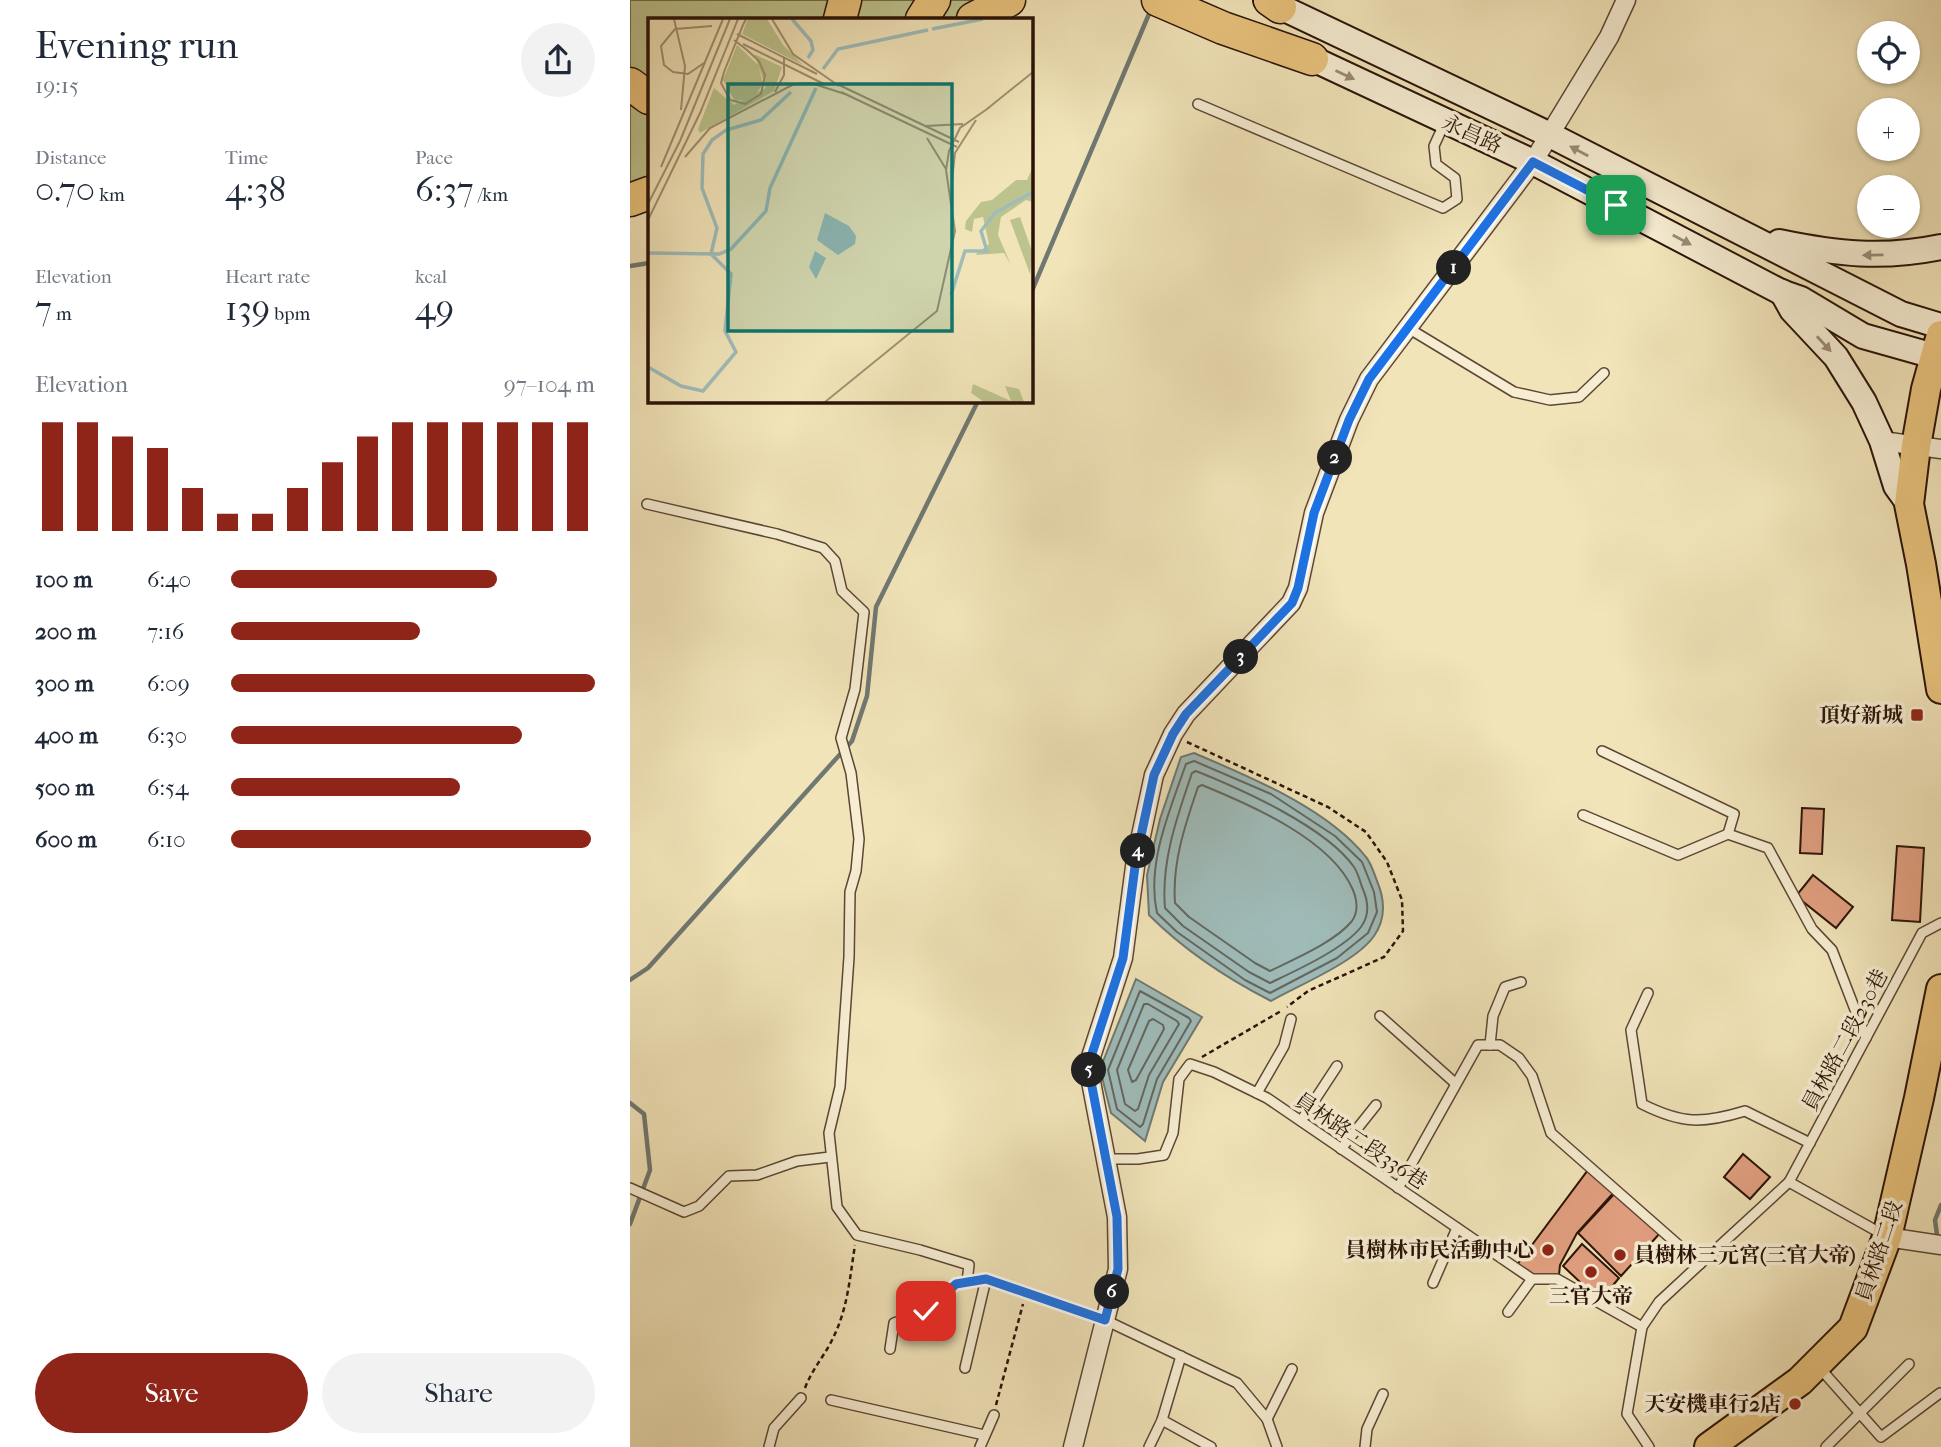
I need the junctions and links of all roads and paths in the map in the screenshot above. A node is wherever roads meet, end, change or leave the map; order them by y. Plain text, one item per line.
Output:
1 (845, 0) edge
2 (934, 0) edge
3 (1009, 0) edge
4 (1158, 0) edge
5 (1197, 0) edge
6 (1626, 0) edge
7 (1273, 2) edge
8 (840, 18) edge
9 (923, 18) edge
10 (975, 18) edge
11 (1311, 59) junction
12 (630, 84) edge
13 (648, 97) edge
14 (1198, 104) dead end
15 (1445, 122) junction
16 (1548, 134) junction
17 (1533, 162) junction
18 (648, 193) edge
19 (630, 200) edge
20 (1750, 237) junction
21 (1941, 247) edge
22 (1781, 292) junction
23 (1941, 327) edge
24 (1408, 328) junction
25 (1939, 350) edge
26 (1604, 373) dead end
27 (1882, 442) junction
28 (1928, 447) edge
29 (647, 504) dead end
30 (1909, 504) junction
31 (1941, 689) edge
32 (1173, 734) junction
33 (1602, 751) dead end
34 (1583, 815) dead end
35 (1728, 834) junction
36 (1941, 923) edge
37 (1521, 982) dead end
38 (1941, 989) edge
39 (1648, 993) dead end
40 (1380, 1016) dead end
41 (1290, 1019) dead end
42 (1866, 1038) junction
43 (1490, 1045) junction
44 (1190, 1064) junction
45 (1337, 1066) dead end
46 (1455, 1083) junction
47 (1257, 1093) junction
48 (1376, 1105) dead end
49 (1301, 1121) junction
50 (1810, 1143) junction
51 (1341, 1149) junction
52 (830, 1157) junction
53 (1105, 1159) junction
54 (1789, 1182) junction
55 (630, 1188) edge
56 (1398, 1188) junction
57 (1457, 1228) junction
58 (857, 1235) junction
59 (1887, 1237) junction
60 (1941, 1245) edge
61 (1700, 1264) junction
62 (986, 1279) junction
63 (1532, 1279) junction
64 (967, 1282) junction
65 (1433, 1283) dead end
66 (1026, 1293) junction
67 (1508, 1312) dead end
68 (1105, 1320) junction
69 (1642, 1327) junction
70 (890, 1349) dead end
71 (1181, 1356) junction
72 (1909, 1364) dead end
73 (1816, 1365) junction
74 (965, 1368) dead end
75 (1292, 1369) dead end
76 (1940, 1393) edge
77 (1382, 1394) dead end
78 (801, 1398) joint
79 (831, 1400) dead end
80 (994, 1415) joint
81 (1859, 1415) junction
82 (1267, 1419) junction
83 (1162, 1420) junction
84 (984, 1435) junction
85 (769, 1447) edge
86 (980, 1447) edge
87 (1073, 1447) edge
88 (1149, 1447) edge
89 (1211, 1447) edge
90 (1277, 1447) edge
91 (1365, 1447) edge
92 (1649, 1447) edge
93 (1709, 1447) edge
94 (1826, 1447) edge

1 - 8 highway
2 - 9 highway
3 - 10 highway
4 - 11 highway
5 - 11 main road, 永昌路
6 - 16 street
7 - 16 main road, 永昌路
11 -> 15 main road, 永昌路
12 - 13 highway
14 - 15 lane
15 - 17 main road, 永昌路
16 - 17 street
20 -> 16 main road, 永昌路
17 -> 22 main road, 永昌路
17 - 24 street
18 - 19 highway
21 -> 20 main road
20 - 23 main road, 永昌路
22 - 25 main road, 永昌路
22 -> 27 main road
24 - 26 lane
24 - 32 street
25 - 28 main road
27 - 28 street
27 - 30 main road
28 - 30 main road
29 - 52 lane
30 - 31 main road
32 - 44 path
32 - 53 street
33 - 35 lane
34 - 35 lane
35 - 42 lane
36 - 42 lane, 員林路二段230巷
37 - 43 lane
38 - 59 main road, 員林路二段
39 - 50 lane
40 - 46 lane
41 - 47 lane
42 - 50 lane, 員林路二段230巷
43 - 46 lane
43 - 61 lane
44 - 47 lane, 員林路二段336巷
44 - 53 lane
45 - 49 lane
46 - 56 lane
47 - 49 lane, 員林路二段336巷
48 - 51 lane
49 - 51 lane, 員林路二段336巷
50 - 54 lane, 員林路二段230巷
51 - 56 lane, 員林路二段336巷
52 - 55 lane
52 - 58 lane
53 - 68 street
54 - 59 lane
54 - 61 lane, 員林路二段230巷
56 - 57 lane, 員林路二段336巷
57 - 63 lane, 員林路二段336巷
57 - 65 lane
58 - 64 lane
58 - 78 path
59 - 60 street
59 - 73 main road, 員林路二段
61 - 69 lane
62 - 64 lane
62 - 66 lane
62 - 74 lane
63 - 67 lane
63 - 69 lane, 員林路二段336巷
64 - 70 lane
66 - 68 lane
66 - 80 path
68 - 71 lane
68 - 87 street
69 - 92 lane
71 - 82 lane
71 - 83 lane
72 - 81 lane
73 - 81 lane
73 - 93 main road, 員林路二段
75 - 82 lane
76 - 81 lane
77 - 91 lane
78 - 85 lane
79 - 84 lane
80 - 84 lane
81 - 94 lane
82 - 90 lane
83 - 88 lane
83 - 89 lane
84 - 86 lane

